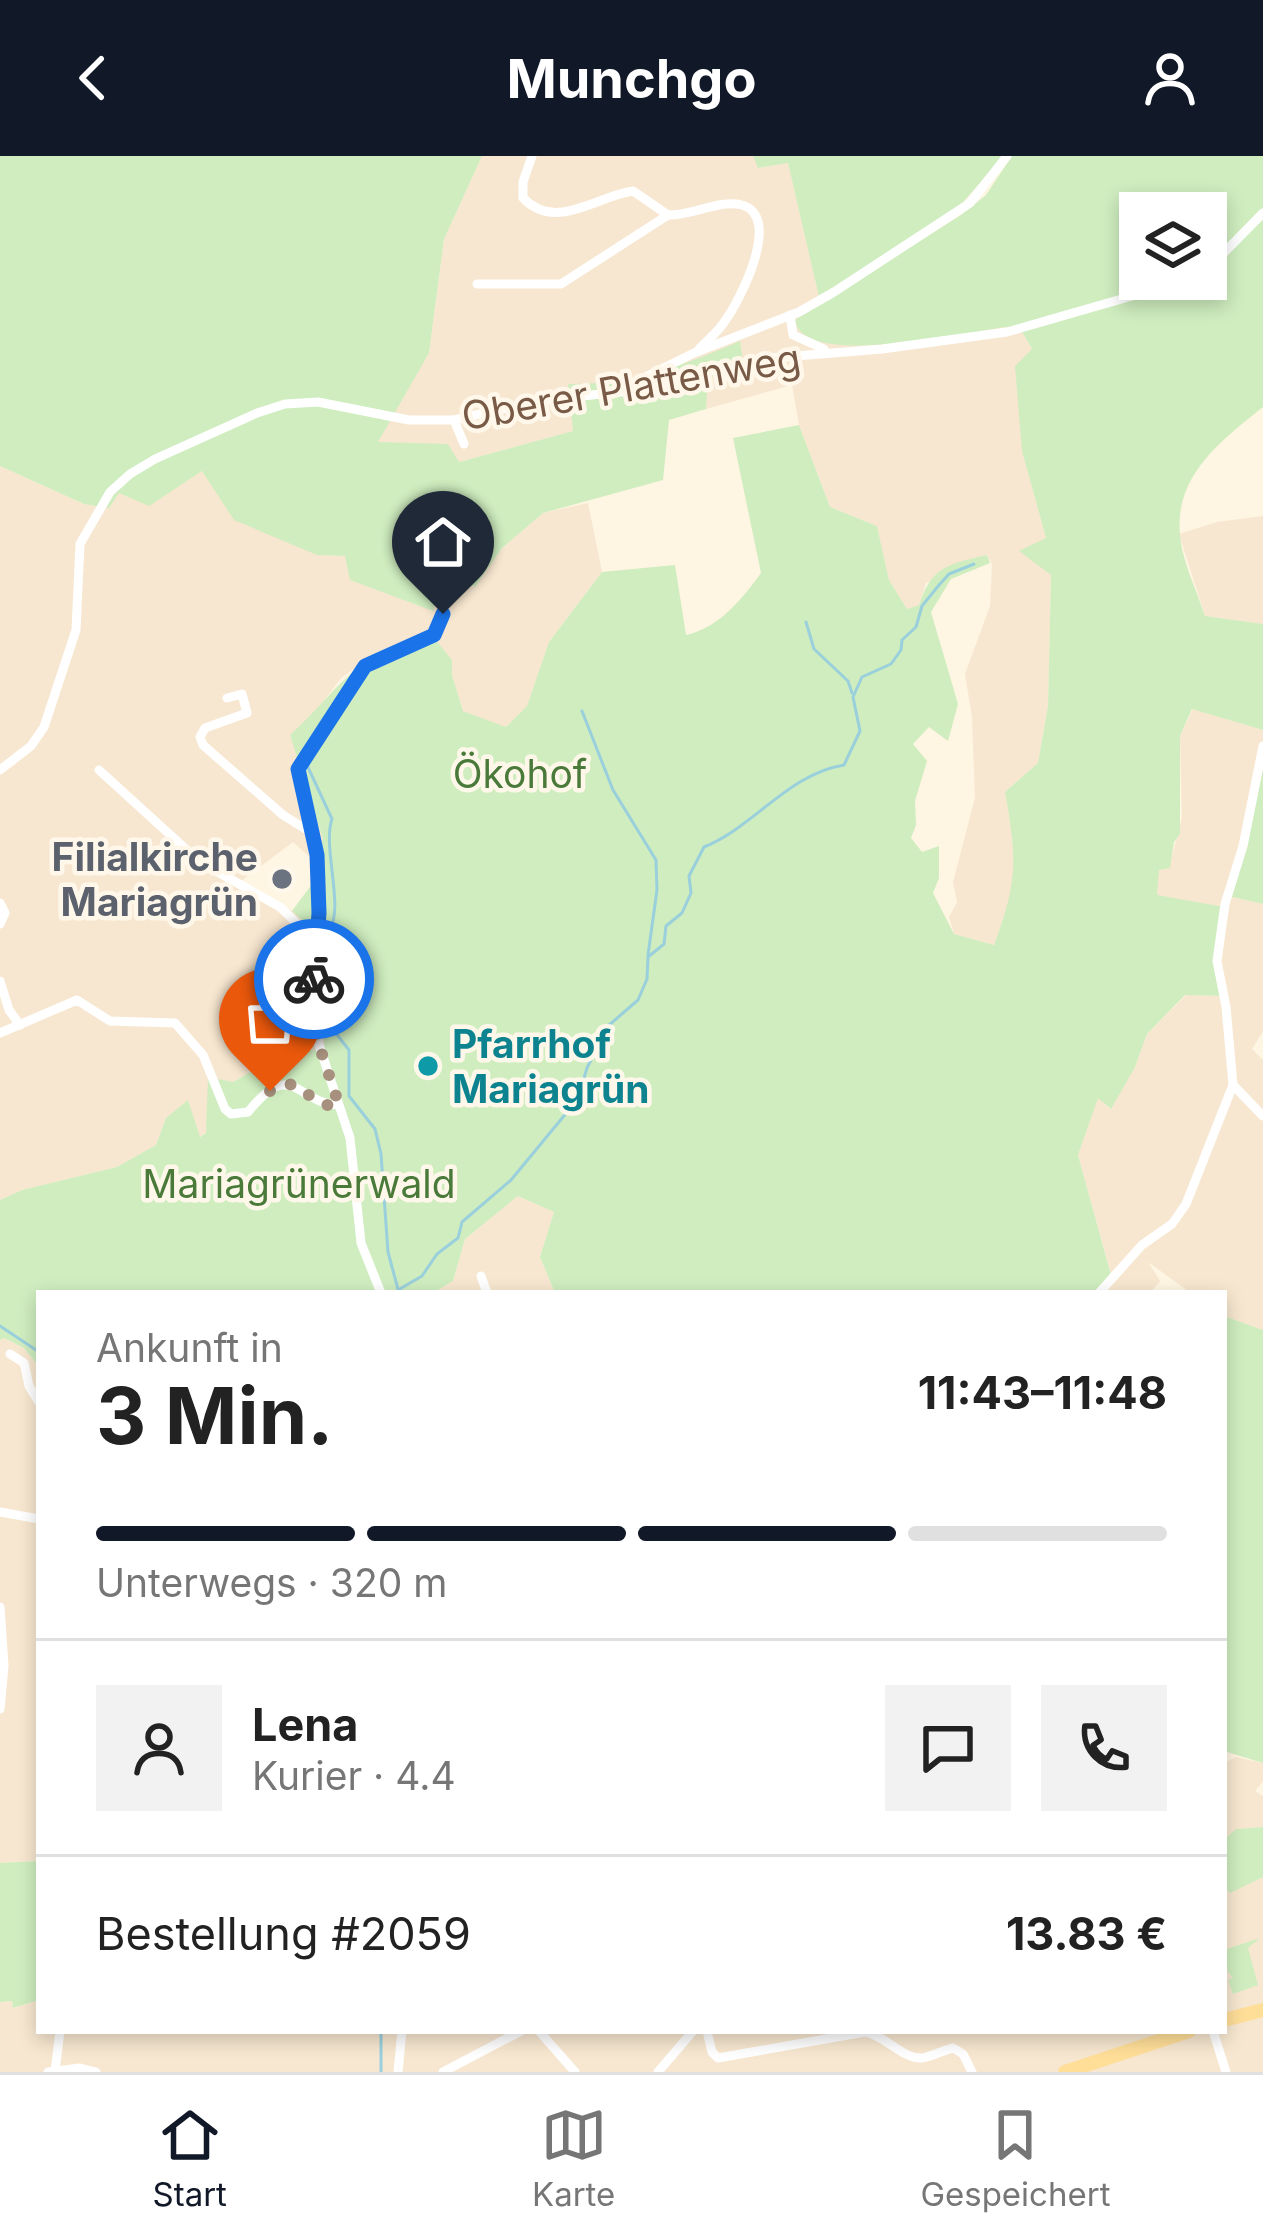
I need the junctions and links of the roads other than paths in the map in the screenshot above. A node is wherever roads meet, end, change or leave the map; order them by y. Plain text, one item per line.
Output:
1 (532, 156) edge
2 (1007, 156) edge
3 (1263, 213) edge
4 (668, 215) junction
5 (1227, 250) edge
6 (476, 284) dead end
7 (1119, 300) edge
8 (790, 315) junction
9 (834, 352) junction
10 (694, 353) junction
11 (614, 393) junction
12 (454, 420) junction
13 (464, 444) dead end
14 (450, 591) dead end
15 (227, 698) dead end
16 (1263, 746) edge
17 (0, 770) edge
18 (99, 770) dead end
19 (315, 835) junction
20 (0, 903) edge
21 (0, 924) edge
22 (316, 942) junction
23 (0, 981) edge
24 (20, 1025) junction
25 (0, 1033) edge
26 (1233, 1085) junction
27 (339, 1105) junction
28 (1263, 1115) edge
29 (481, 1276) dead end
30 (380, 1290) edge
31 (486, 1290) edge
32 (1102, 1290) edge
33 (10, 1354) dead end
34 (36, 1397) edge
35 (4, 1513) edge
36 (36, 1518) edge
37 (0, 1524) edge
38 (0, 1607) edge
39 (0, 1709) edge
40 (1263, 2010) edge
41 (1227, 2019) edge
42 (61, 2034) edge
43 (402, 2034) edge
44 (516, 2034) edge
45 (542, 2034) edge
46 (690, 2034) edge
47 (708, 2034) edge
48 (854, 2034) edge
49 (878, 2034) edge
50 (1182, 2034) edge
51 (1214, 2034) edge
52 (1089, 2068) edge
53 (56, 2071) edge
54 (449, 2071) edge
55 (96, 2072) edge
56 (398, 2072) edge
57 (575, 2072) edge
58 (658, 2072) edge
59 (972, 2072) edge
60 (1065, 2072) edge
61 (1226, 2072) edge

1 - 4 street
2 - 8 street
3 - 5 street
4 - 6 street
4 - 10 street
7 - 9 street, Oberer Plattenweg
8 - 9 street
8 - 10 street
9 - 11 street, Oberer Plattenweg
10 - 11 street
11 - 12 street, Oberer Plattenweg
12 - 13 street
12 - 17 street, Oberer Plattenweg
14 - 19 street
15 - 19 street
16 - 26 street
18 - 22 street
19 - 22 street
20 - 21 street
22 - 27 street
23 - 24 street
24 - 25 street
24 - 27 street
26 - 28 street
26 - 32 street
27 - 30 street
29 - 31 street
33 - 34 street
35 - 36 street
35 - 37 street
38 - 39 street
40 - 41 main road
42 - 53 street
43 - 56 street
44 - 54 street
45 - 57 street
46 - 58 street
47 - 48 street
49 - 59 street
50 - 52 main road
51 - 61 street
52 - 60 main road
53 - 55 street

